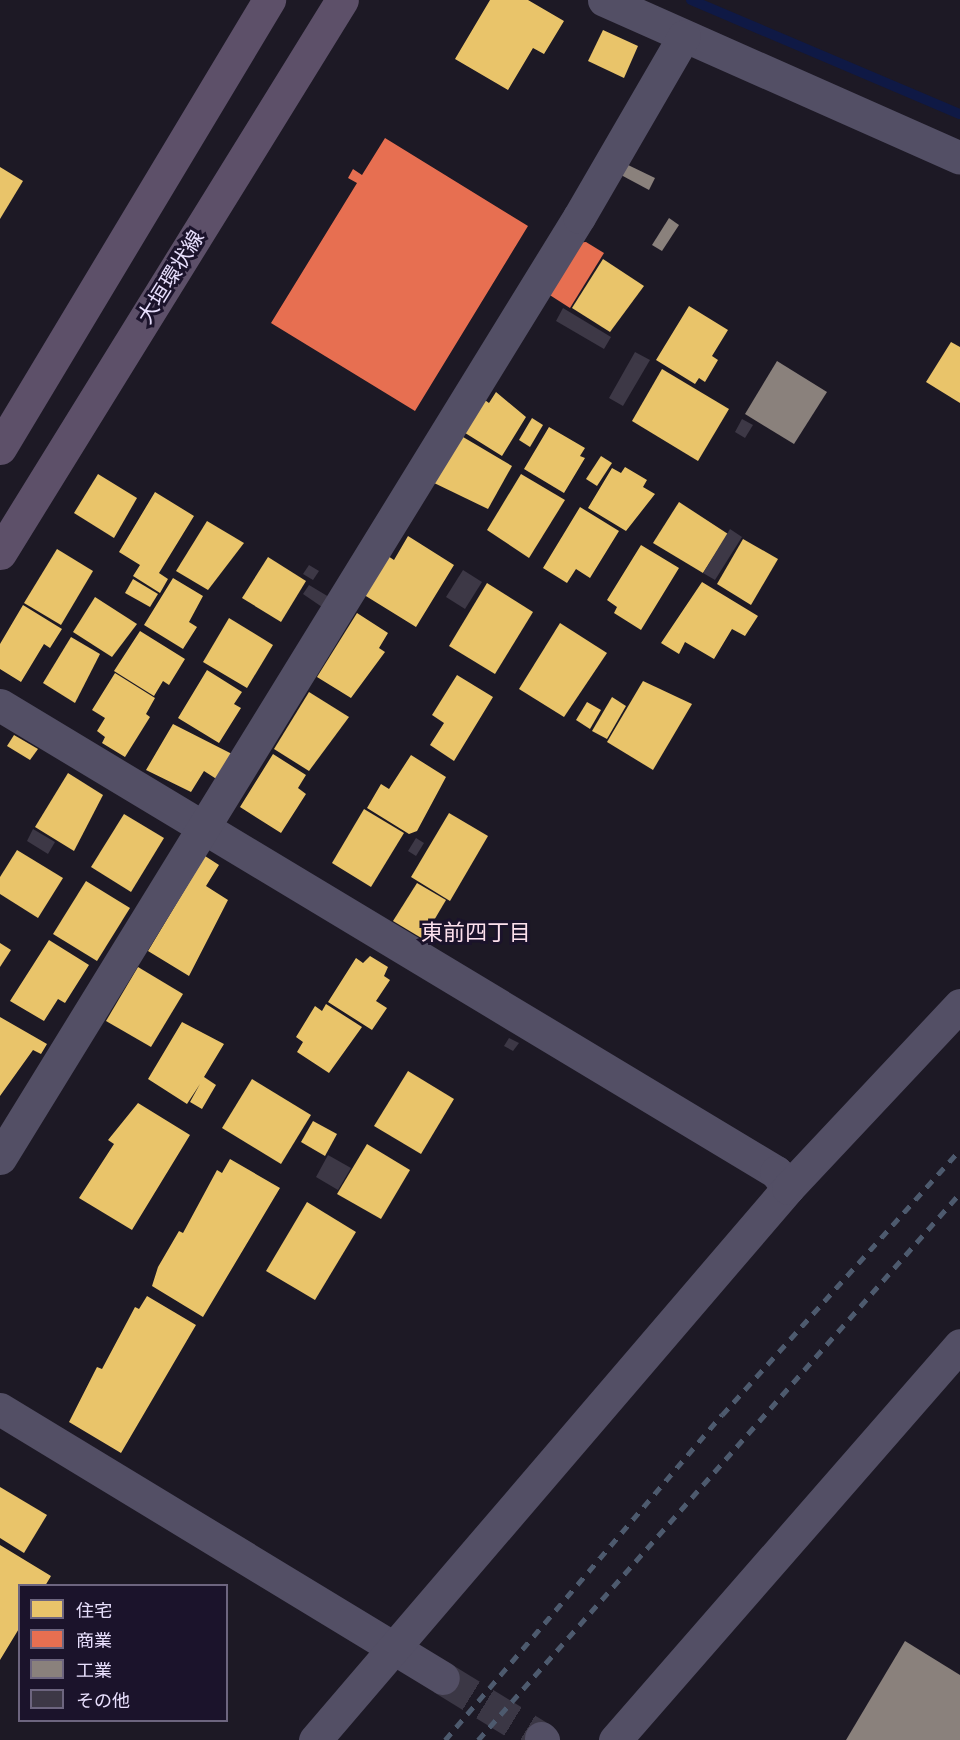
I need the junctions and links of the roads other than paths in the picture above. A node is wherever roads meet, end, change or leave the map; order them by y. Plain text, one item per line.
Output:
1 (269, 0) edge
2 (342, 0) edge
3 (604, 0) edge
4 (684, 36) junction
5 (960, 158) edge
6 (0, 448) edge
7 (0, 553) edge
8 (0, 705) edge
9 (202, 826) junction
10 (960, 1005) edge
11 (0, 1158) edge
12 (788, 1188) junction
13 (960, 1346) edge
14 (0, 1409) edge
15 (397, 1646) junction
16 (442, 1678) tunnel mouth
17 (315, 1740) edge
18 (615, 1740) edge

1 - 6 main road
2 - 7 main road, 大垣環状線
3 - 4 street
4 - 5 street
4 - 9 street
8 - 9 street
9 - 11 street
9 - 12 street
10 - 12 street
12 - 15 street
13 - 18 street
14 - 15 street
15 - 16 street
15 - 17 street

